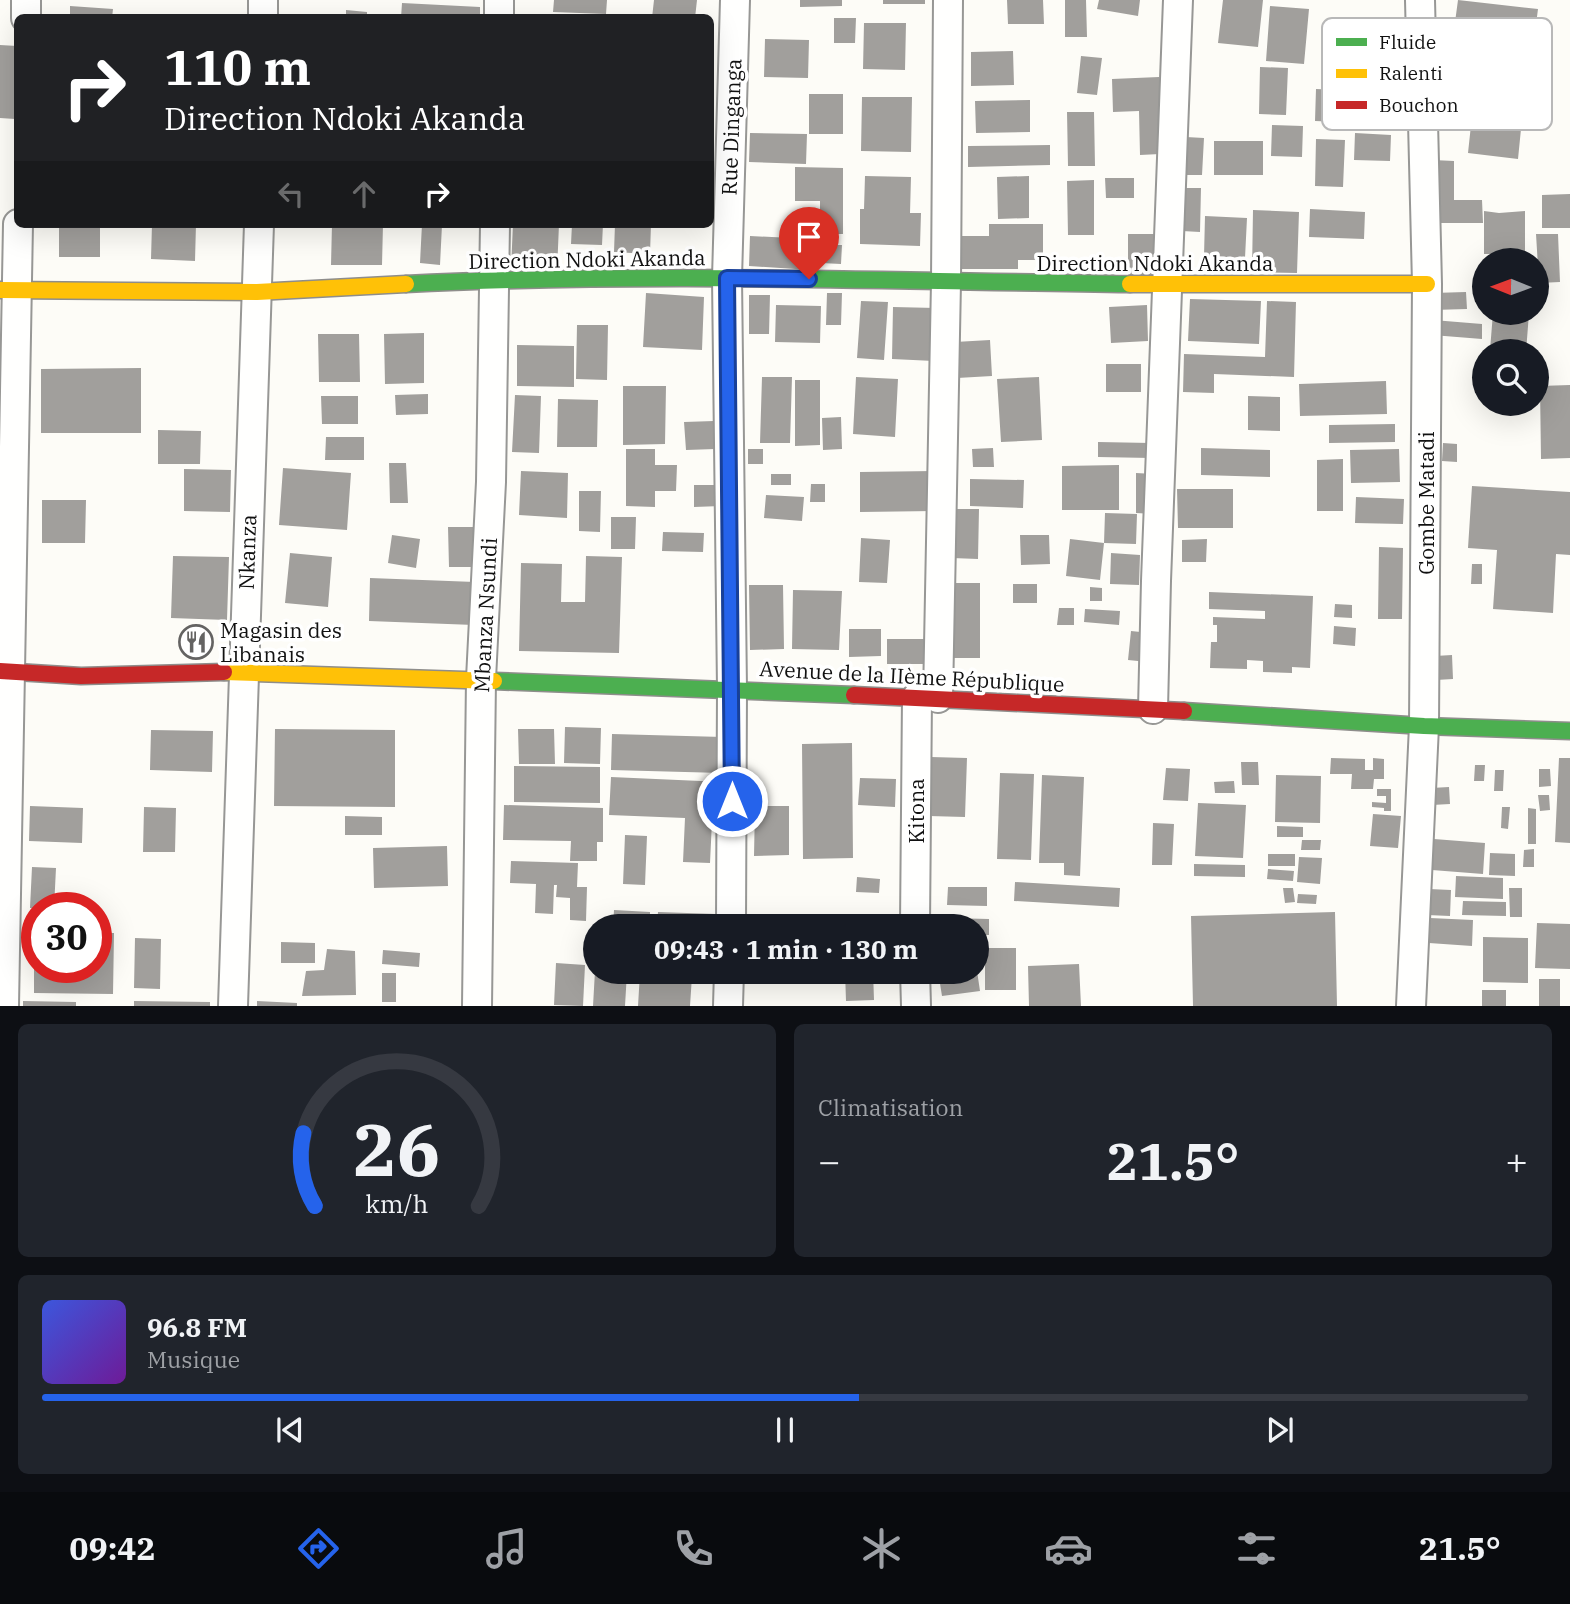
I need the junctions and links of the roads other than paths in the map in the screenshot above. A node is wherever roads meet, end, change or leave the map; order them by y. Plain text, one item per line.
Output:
1 (735, 0) edge
2 (948, 0) edge
3 (1178, 0) edge
4 (1420, 0) edge
5 (1420, 18) edge
6 (1423, 130) edge
7 (17, 228) edge
8 (259, 228) edge
9 (495, 228) edge
10 (727, 278) junction
11 (493, 280) junction
12 (946, 282) junction
13 (1427, 284) junction
14 (1166, 285) junction
15 (8, 290) edge
16 (257, 292) junction
17 (5, 671) edge
18 (243, 672) junction
19 (481, 680) junction
20 (732, 689) junction
21 (928, 698) junction
22 (1153, 709) junction
23 (1424, 726) junction
24 (1570, 731) edge
25 (731, 914) edge
26 (916, 914) edge
27 (729, 984) edge
28 (915, 984) edge
29 (4, 1006) edge
30 (233, 1006) edge
31 (477, 1006) edge
32 (728, 1006) edge
33 (916, 1006) edge
34 (1411, 1006) edge

1 - 10 street, Rue Dinganga
2 - 12 street, Kitona
3 - 14 street
4 - 5 street, Gombe Matadi
6 - 13 street, Gombe Matadi
7 - 15 street
8 - 16 street, Nkanza
9 - 11 street, Mbanza Nsundi
10 - 11 street, Direction Ndoki Akanda
10 - 12 street, Direction Ndoki Akanda
10 - 20 street, Rue Dinganga
11 - 16 street, Direction Ndoki Akanda
11 - 19 street, Mbanza Nsundi
12 - 14 street, Direction Ndoki Akanda
12 - 21 street, Kitona
13 - 14 street, Direction Ndoki Akanda
13 - 23 street, Gombe Matadi
14 - 22 street
15 - 16 street, Direction Ndoki Akanda
15 - 17 street
16 - 18 street, Nkanza
17 - 18 street, Avenue de la IIème République
17 - 29 street
18 - 19 street, Avenue de la IIème République
18 - 30 street, Nkanza
19 - 20 street, Avenue de la IIème République
19 - 31 street, Mbanza Nsundi
20 - 21 street, Avenue de la IIème République
20 - 25 street, Rue Dinganga
21 - 22 street, Avenue de la IIème République
21 - 26 street, Kitona
22 - 23 street, Avenue de la IIème République
23 - 24 street, Avenue de la IIème République
23 - 34 street, Gombe Matadi
27 - 32 street
28 - 33 street

